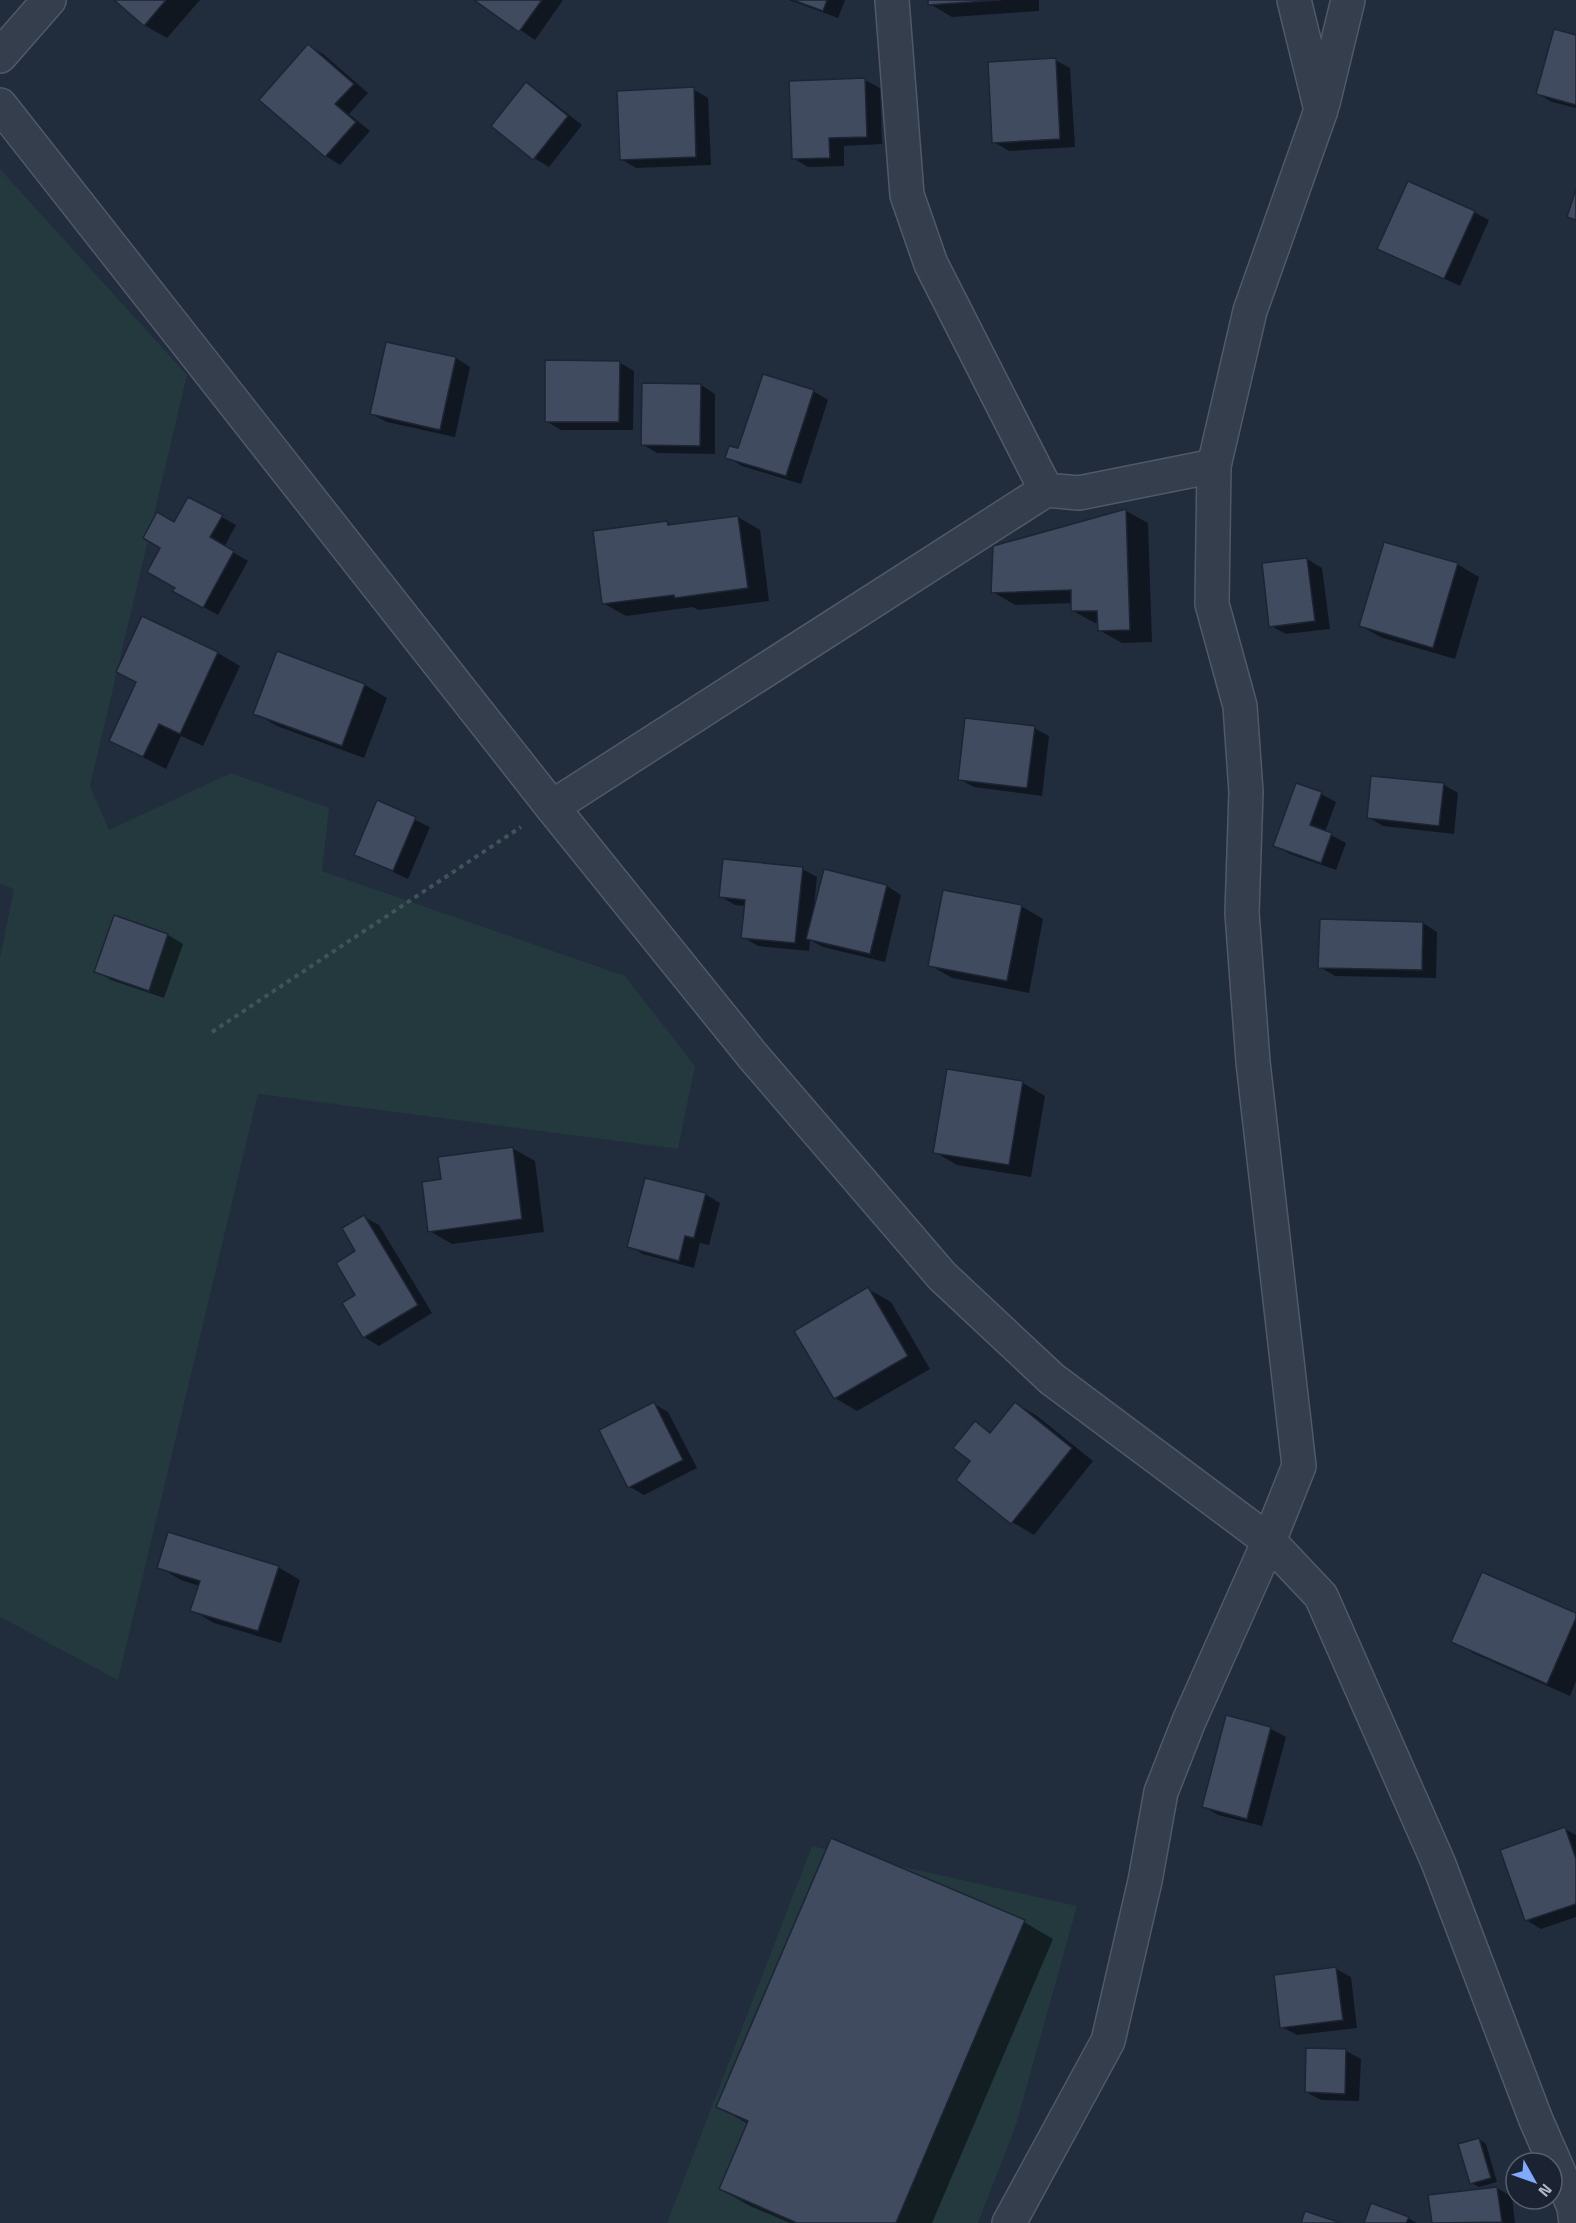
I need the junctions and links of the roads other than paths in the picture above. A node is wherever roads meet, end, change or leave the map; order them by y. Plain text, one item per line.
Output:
1 (49, 0) edge
2 (892, 0) edge
3 (1294, 0) edge
4 (1348, 0) edge
5 (0, 56) edge
6 (0, 105) edge
7 (1321, 110) junction
8 (1214, 466) junction
9 (1046, 490) junction
10 (552, 807) junction
11 (1269, 1541) junction
12 (1009, 2223) edge
13 (1576, 2223) edge

1 - 5 street
2 - 9 street
3 - 7 street
4 - 7 street
6 - 10 street
7 - 8 street
8 - 9 street
8 - 11 street
9 - 10 street
10 - 11 street
11 - 12 street
11 - 13 street

